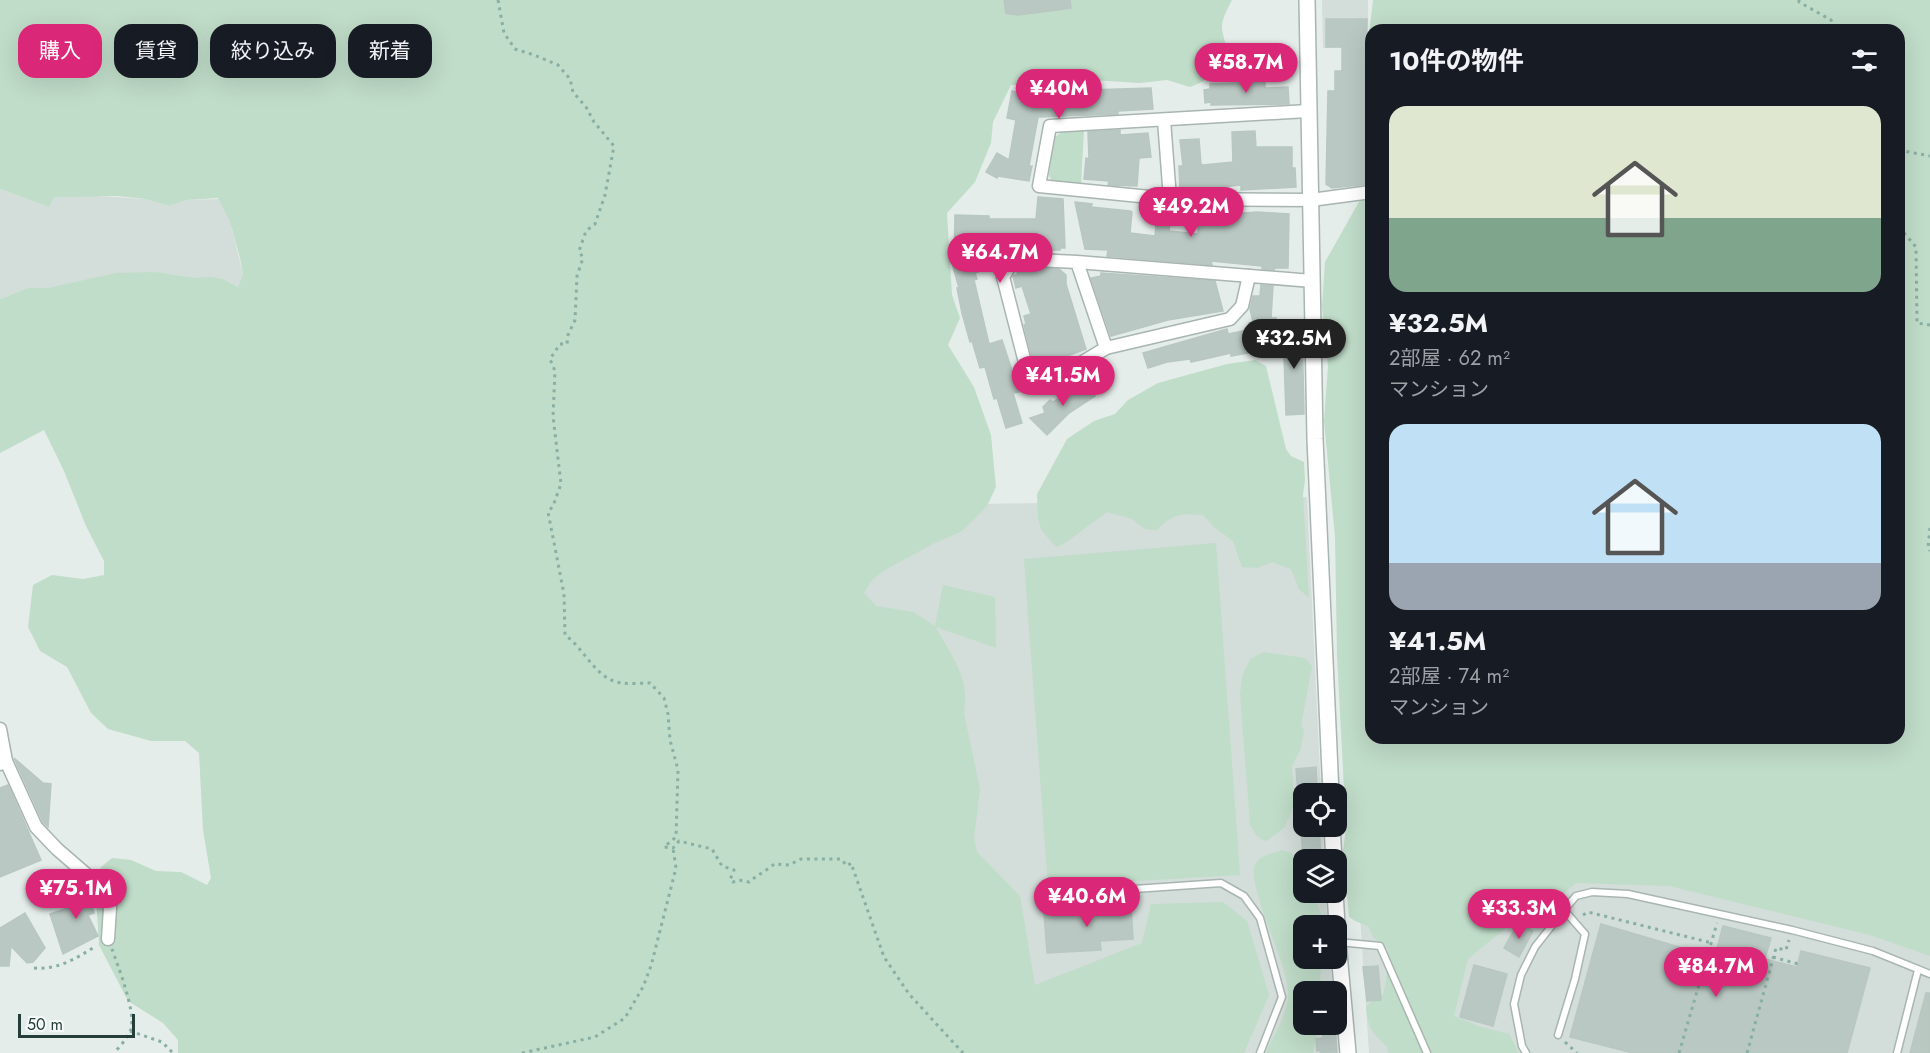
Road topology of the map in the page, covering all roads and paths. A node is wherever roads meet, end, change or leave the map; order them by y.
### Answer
1 (498, 0) edge
2 (1307, 0) edge
3 (1799, 0) edge
4 (1833, 24) edge
5 (1308, 111) junction
6 (1164, 120) junction
7 (1905, 151) edge
8 (1930, 156) edge
9 (1365, 193) edge
10 (1170, 199) junction
11 (1311, 200) junction
12 (1905, 234) edge
13 (1077, 262) junction
14 (1249, 276) junction
15 (1312, 281) junction
16 (1930, 325) edge
17 (1106, 348) junction
18 (1930, 528) edge
19 (1930, 551) edge
20 (0, 729) edge
21 (3, 763) edge
22 (1330, 783) edge
23 (673, 848) junction
24 (1062, 894) dead end
25 (1564, 910) junction
26 (1574, 922) junction
27 (1717, 923) dead end
28 (1792, 930) junction
29 (108, 939) junction
30 (1347, 943) edge
31 (1712, 943) junction
32 (1773, 957) junction
33 (1798, 964) dead end
34 (34, 968) dead end
35 (1340, 969) edge
36 (1918, 970) junction
37 (1930, 974) edge
38 (130, 1031) junction
39 (1558, 1035) joint
40 (114, 1053) edge
41 (173, 1053) edge
42 (522, 1053) edge
43 (963, 1053) edge
44 (1260, 1053) edge
45 (1348, 1053) edge
46 (1427, 1053) edge
47 (1526, 1053) edge
48 (1577, 1053) edge
49 (1679, 1053) edge
50 (1747, 1053) edge
51 (1897, 1053) edge

1 - 23 path
2 - 5 street
3 - 4 path
5 - 6 street
5 - 11 street
6 - 10 street
6 - 10 street
7 - 8 path
9 - 11 street
10 - 11 street
11 - 15 street
12 - 16 path
13 - 14 street
13 - 17 street
13 - 17 street
14 - 15 street
14 - 17 street
15 - 22 street
18 - 19 path
20 - 21 street
21 - 29 street
23 - 42 path
23 - 43 path
24 - 44 lane
25 - 26 lane
25 - 28 lane
25 - 47 lane
26 - 31 path
26 - 39 lane
27 - 31 path
28 - 32 path
28 - 36 lane
29 - 34 path
29 - 38 path
30 - 46 lane
31 - 49 path
32 - 33 path
32 - 50 path
35 - 45 street
36 - 37 lane
36 - 51 lane
38 - 40 path
38 - 41 path
39 - 48 path

